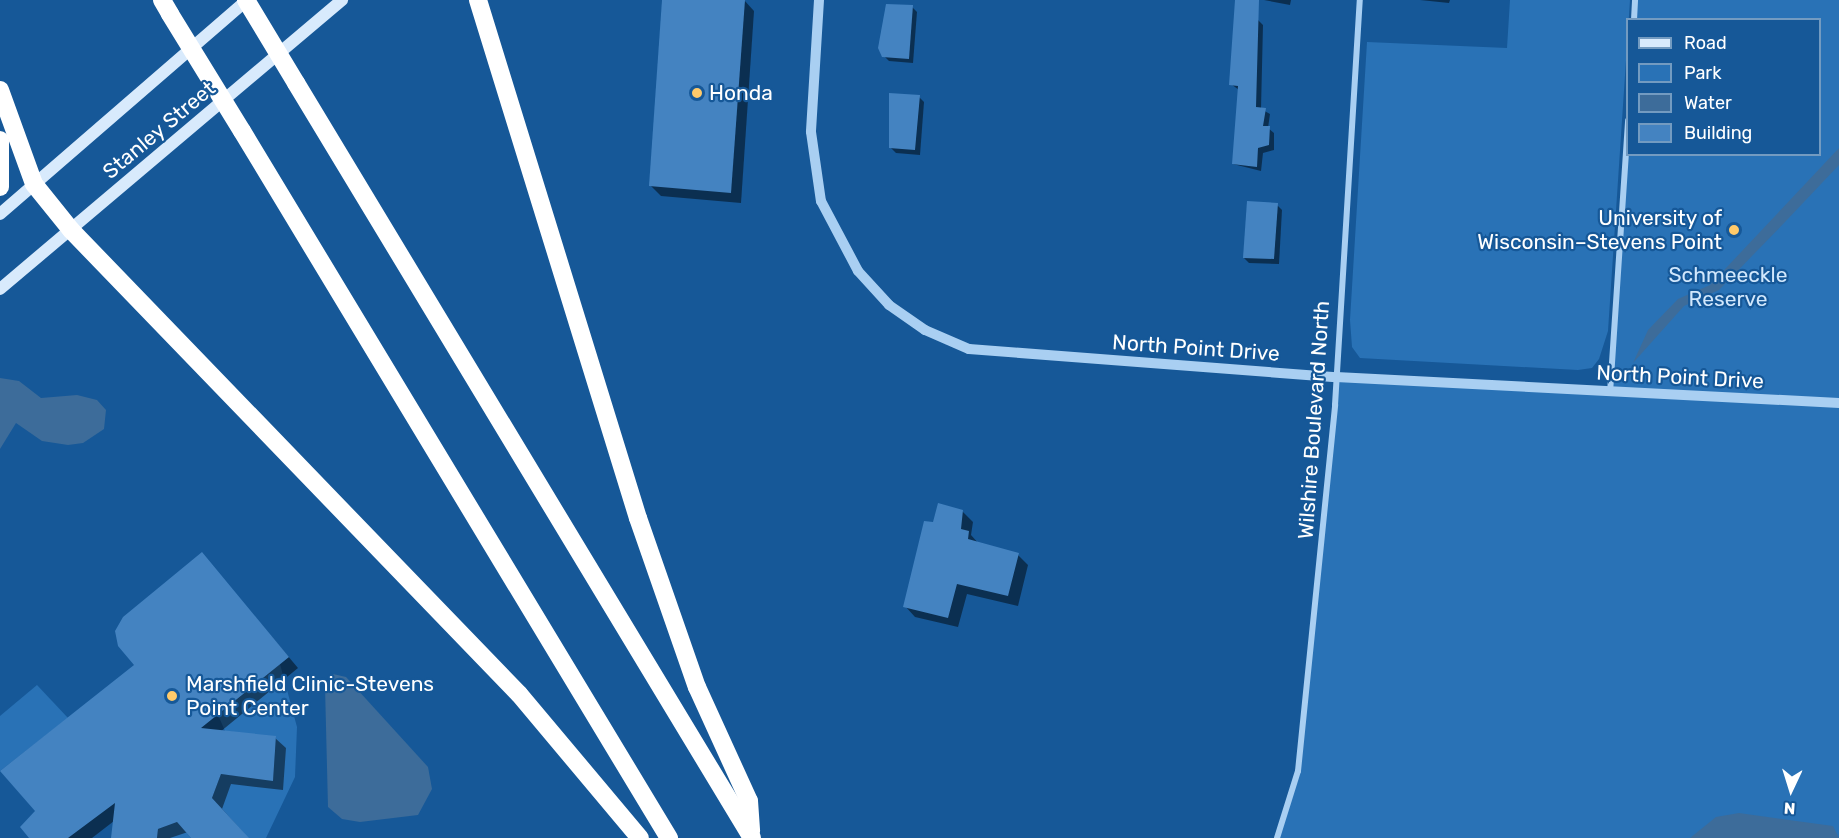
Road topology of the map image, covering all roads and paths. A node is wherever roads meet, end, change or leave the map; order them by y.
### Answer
1 (247, 0) edge
2 (342, 0) edge
3 (819, 0) edge
4 (1360, 0) edge
5 (1635, 0) edge
6 (480, 3) edge
7 (166, 7) edge
8 (1634, 18) edge
9 (0, 90) edge
10 (0, 140) edge
11 (1626, 151) edge
12 (34, 184) junction
13 (0, 187) edge
14 (0, 214) edge
15 (71, 230) junction
16 (0, 289) edge
17 (1336, 377) junction
18 (1610, 393) junction
19 (1839, 403) edge
20 (752, 837) edge
21 (639, 838) edge
22 (669, 838) edge
23 (1277, 838) edge

1 - 12 main road, Stanley Street
1 - 20 highway, bridge
2 - 15 main road, Stanley Street
3 - 17 street, North Point Drive
4 - 17 street, Wilshire Boulevard North
5 - 8 street
6 - 20 highway
7 - 22 highway, bridge
9 - 12 highway
10 - 13 highway
11 - 18 street
12 - 14 main road, Stanley Street
12 - 15 highway
15 - 16 main road, Stanley Street
15 - 21 highway
17 - 18 street, North Point Drive
17 - 23 street, Wilshire Boulevard North
18 - 19 street, North Point Drive

